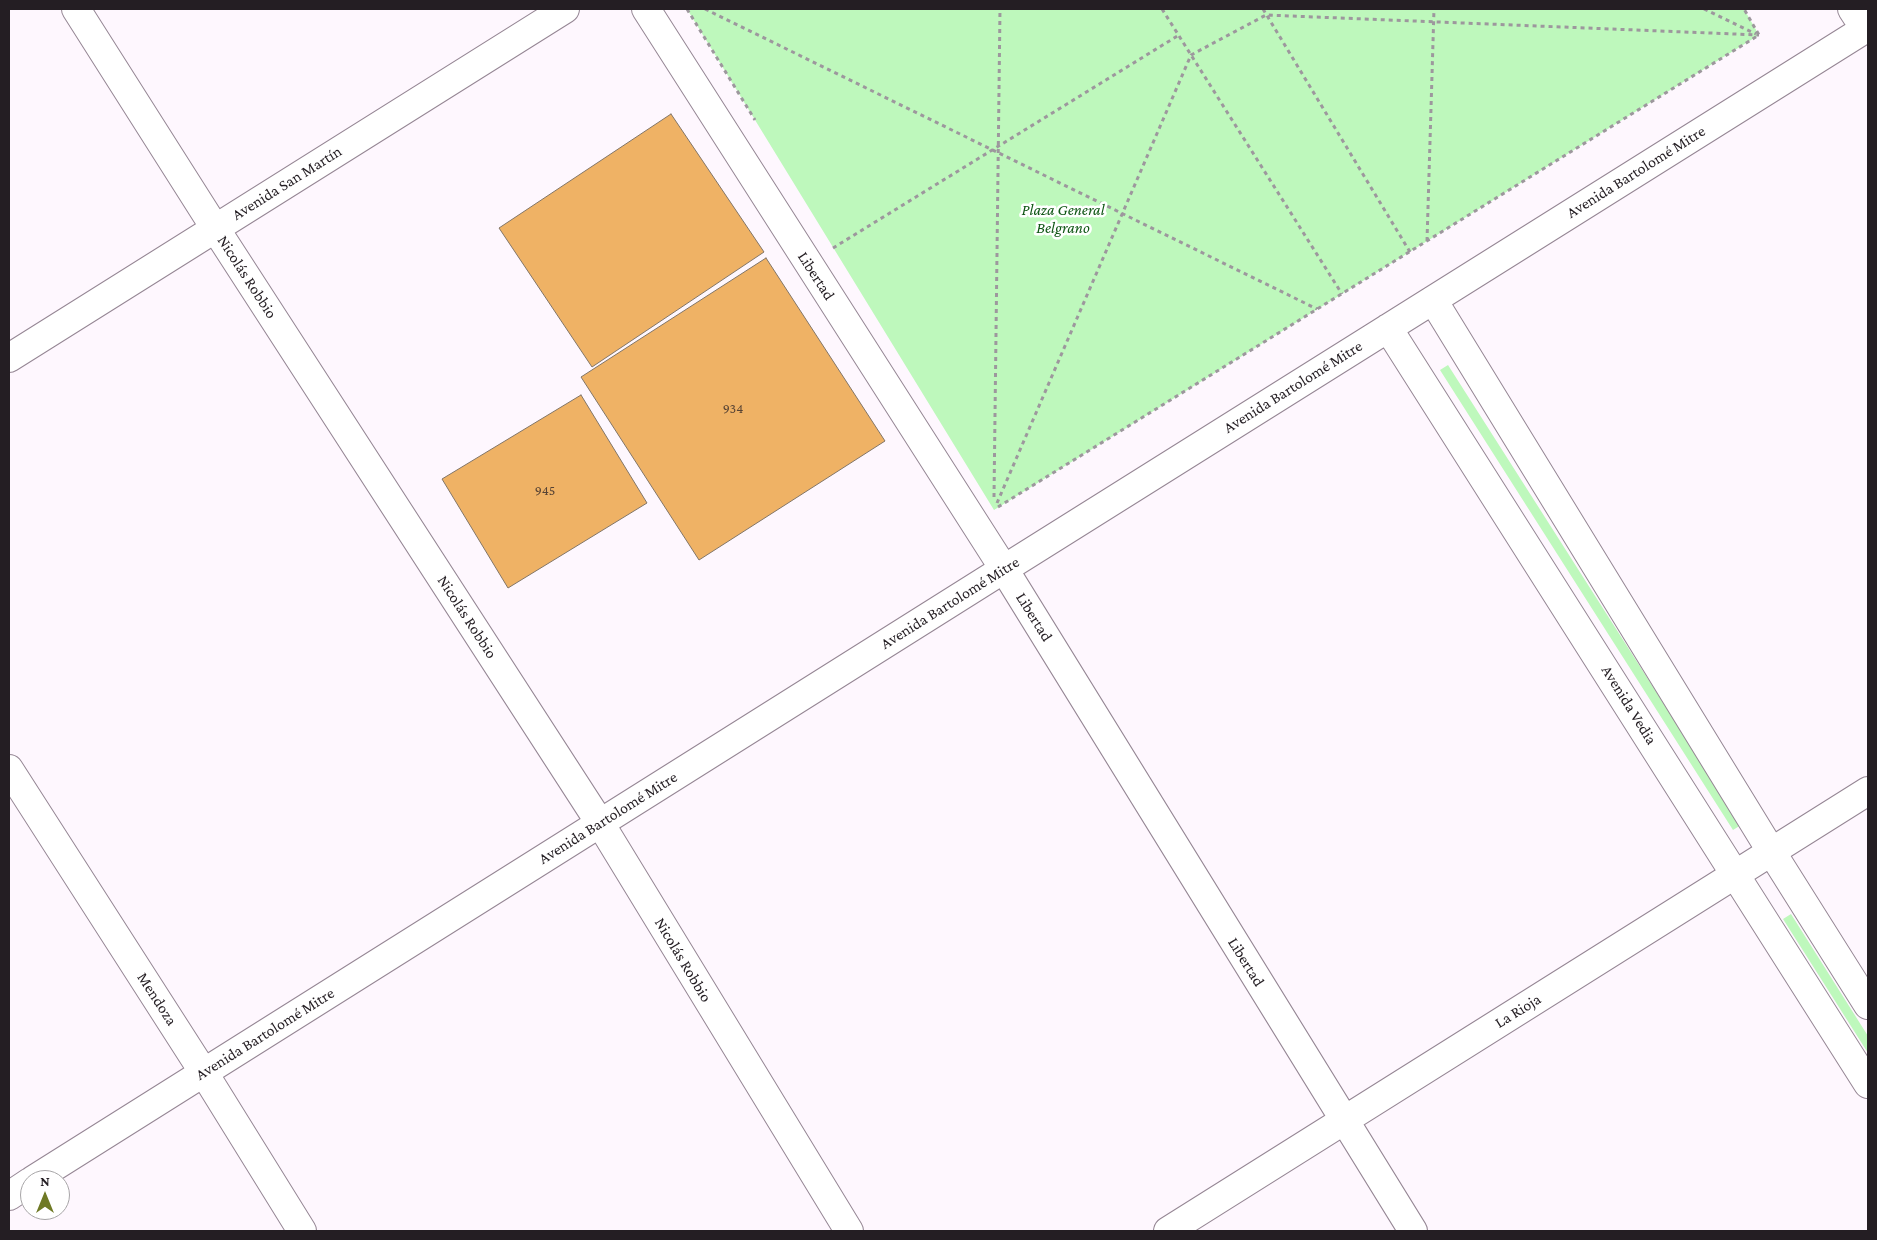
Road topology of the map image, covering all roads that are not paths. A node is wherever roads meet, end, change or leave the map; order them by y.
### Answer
1 (76, 9) edge
2 (565, 9) edge
3 (646, 9) edge
4 (1863, 24) edge
5 (216, 228) junction
6 (1433, 300) junction
7 (1388, 328) junction
8 (9, 358) edge
9 (1004, 569) junction
10 (9, 769) edge
11 (1868, 791) edge
12 (600, 823) junction
13 (1772, 851) junction
14 (1736, 874) junction
15 (1868, 1005) edge
16 (204, 1073) junction
17 (1868, 1084) edge
18 (1344, 1121) junction
19 (50, 1170) edge
20 (20, 1189) edge
21 (9, 1196) edge
22 (302, 1231) edge
23 (850, 1231) edge
24 (1168, 1231) edge
25 (1413, 1231) edge

1 - 5 street, Nicolás Robbio
2 - 5 street, Avenida San Martín
3 - 9 street, Libertad
4 - 6 street, Avenida Bartolomé Mitre
5 - 8 street, Avenida San Martín
5 - 12 street, Nicolás Robbio
6 - 7 street, Avenida Bartolomé Mitre
6 - 13 street
7 - 9 street, Avenida Bartolomé Mitre
7 - 14 street, Avenida Vedia
9 - 12 street, Avenida Bartolomé Mitre
9 - 18 street, Libertad
10 - 16 street, Mendoza
11 - 13 street, La Rioja
12 - 16 street, Avenida Bartolomé Mitre
12 - 23 street, Nicolás Robbio
13 - 14 street, La Rioja
13 - 15 street
14 - 17 street, Avenida Vedia
14 - 18 street, La Rioja
16 - 19 street, Avenida Bartolomé Mitre
16 - 22 street, Mendoza
18 - 24 street, La Rioja
18 - 25 street, Libertad
20 - 21 street

